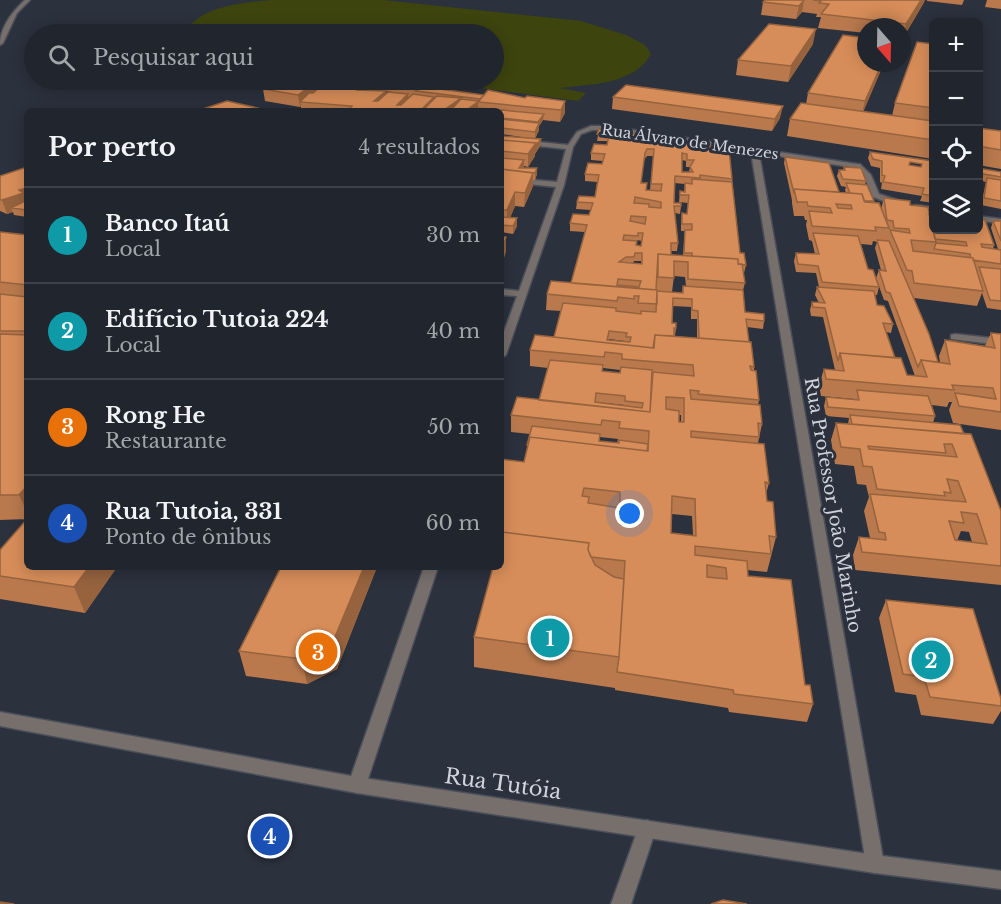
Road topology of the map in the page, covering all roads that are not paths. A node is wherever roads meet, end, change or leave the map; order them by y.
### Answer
1 (28, 0) edge
2 (0, 43) edge
3 (504, 140) edge
4 (570, 147) junction
5 (755, 152) junction
6 (504, 179) edge
7 (560, 185) junction
8 (929, 209) edge
9 (983, 219) edge
10 (1001, 221) edge
11 (504, 292) edge
12 (521, 294) junction
13 (955, 337) dead end
14 (1001, 342) edge
15 (504, 346) edge
16 (430, 570) edge
17 (0, 719) edge
18 (357, 785) junction
19 (648, 829) junction
20 (875, 864) junction
21 (1001, 880) edge
22 (621, 904) edge

1 - 2 street
3 - 4 street
4 - 5 street, Rua Álvaro de Menezes
4 - 7 street
5 - 8 street, Rua Álvaro de Menezes
5 - 20 street, Rua Professor João Marinho
6 - 7 street
7 - 12 street
9 - 10 street
11 - 12 street
12 - 15 street
13 - 14 street
16 - 18 street
17 - 18 street, Rua Tutóia
18 - 19 street, Rua Tutóia
19 - 20 street, Rua Tutóia
19 - 22 street
20 - 21 street, Rua Tutóia

